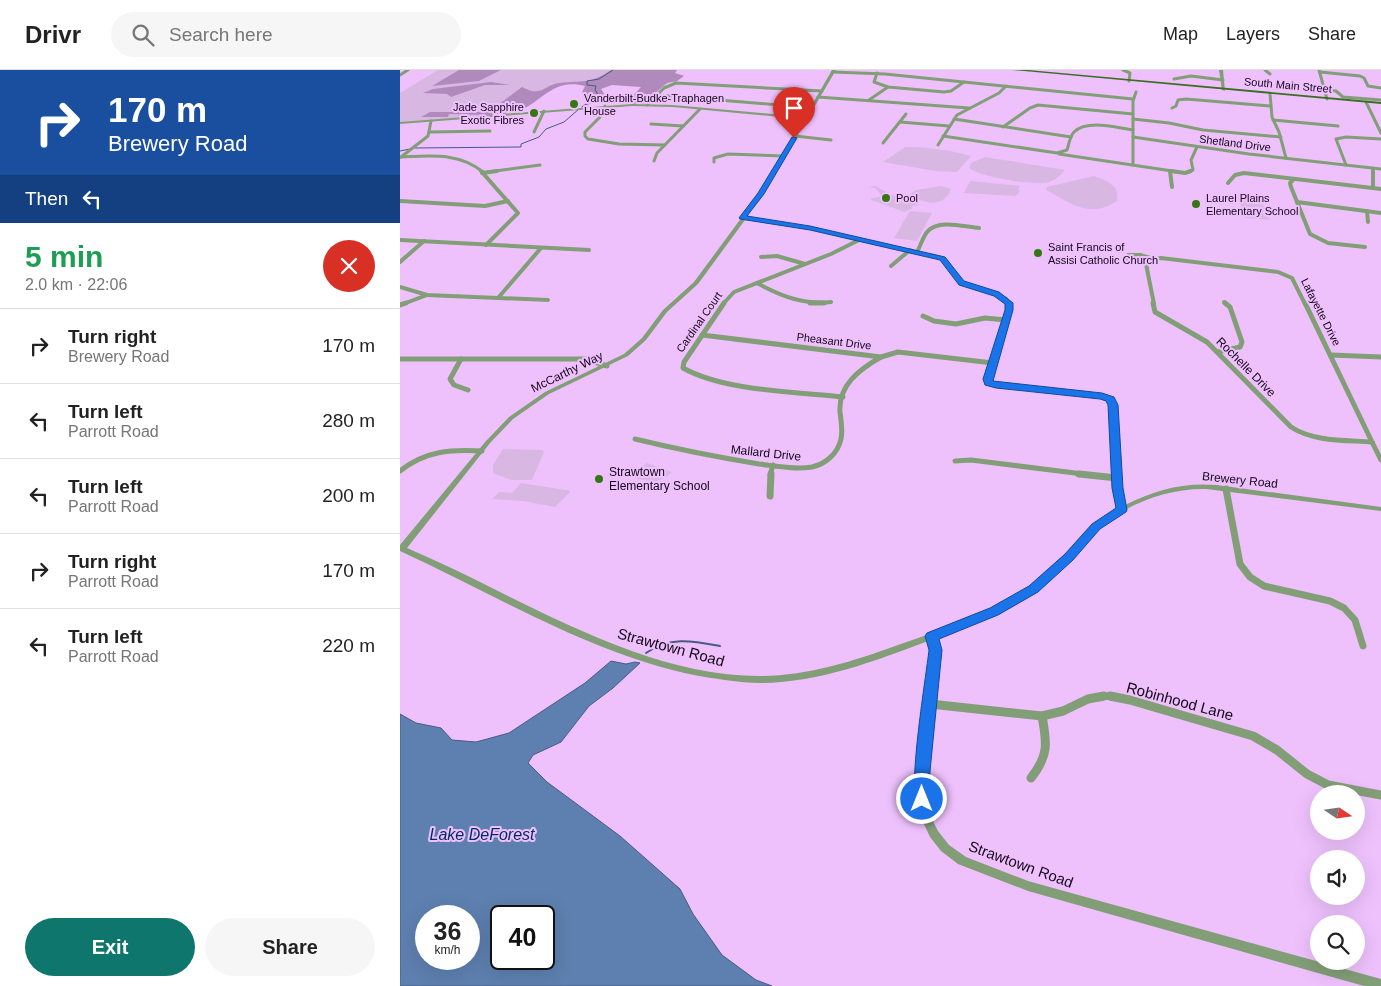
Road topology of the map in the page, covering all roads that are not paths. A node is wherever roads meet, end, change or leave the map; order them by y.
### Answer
1 (408, 70) edge
2 (1014, 70) edge
3 (1025, 70) edge
4 (1123, 70) edge
5 (1221, 70) edge
6 (1265, 70) edge
7 (833, 71) edge
8 (1319, 71) edge
9 (877, 73) junction
10 (1270, 74) dead end
11 (400, 75) edge
12 (1174, 79) dead end
13 (1223, 80) junction
14 (1129, 81) junction
15 (964, 82) junction
16 (674, 83) joint
17 (1036, 83) dead end
18 (1006, 86) junction
19 (888, 88) junction
20 (1032, 88) junction
21 (1381, 88) edge
22 (794, 90) junction
23 (1224, 90) junction
24 (1324, 90) junction
25 (822, 92) junction
26 (1136, 92) dead end
27 (1270, 94) junction
28 (1367, 94) dead end
29 (656, 95) junction
30 (818, 97) junction
31 (1133, 99) junction
32 (1327, 99) junction
33 (869, 100) junction
34 (1367, 101) junction
35 (1381, 102) edge
36 (647, 105) junction
37 (605, 106) junction
38 (1270, 106) junction
39 (969, 108) junction
40 (1172, 108) dead end
41 (700, 109) junction
42 (544, 111) junction
43 (809, 112) junction
44 (906, 114) dead end
45 (1133, 114) junction
46 (784, 116) junction
47 (805, 118) junction
48 (954, 119) junction
49 (1133, 119) junction
50 (431, 120) junction
51 (1273, 120) junction
52 (900, 122) junction
53 (400, 123) edge
54 (651, 124) dead end
55 (683, 126) junction
56 (949, 126) junction
57 (1338, 126) dead end
58 (1003, 127) junction
59 (1133, 130) junction
60 (490, 131) dead end
61 (430, 132) junction
62 (534, 132) dead end
63 (1381, 133) edge
64 (795, 136) junction
65 (943, 136) junction
66 (1071, 137) junction
67 (1133, 137) junction
68 (1281, 137) junction
69 (1381, 139) edge
70 (831, 140) dead end
71 (883, 143) dead end
72 (665, 145) junction
73 (938, 146) dead end
74 (1197, 147) junction
75 (1050, 153) junction
76 (784, 156) junction
77 (401, 157) edge
78 (1286, 158) junction
79 (660, 160) dead end
80 (649, 161) dead end
81 (654, 161) junction
82 (714, 162) dead end
83 (540, 165) dead end
84 (1133, 165) junction
85 (1346, 165) junction
86 (1373, 168) junction
87 (1381, 169) edge
88 (1170, 171) junction
89 (482, 173) junction
90 (1294, 180) junction
91 (1228, 183) dead end
92 (1172, 187) dead end
93 (1373, 188) junction
94 (1381, 189) edge
95 (400, 201) edge
96 (508, 201) junction
97 (1297, 202) junction
98 (1367, 211) junction
99 (1381, 213) edge
100 (742, 218) junction
101 (1368, 222) dead end
102 (979, 228) dead end
103 (400, 240) edge
104 (859, 240) junction
105 (424, 241) junction
106 (486, 244) junction
107 (1364, 247) dead end
108 (541, 248) junction
109 (589, 250) dead end
110 (910, 250) junction
111 (917, 252) junction
112 (761, 257) dead end
113 (1149, 261) joint
114 (400, 262) edge
115 (805, 264) junction
116 (890, 266) dead end
117 (757, 283) junction
118 (400, 287) edge
119 (427, 295) junction
120 (498, 298) junction
121 (548, 300) dead end
122 (831, 302) dead end
123 (1224, 302) dead end
124 (400, 305) edge
125 (923, 316) dead end
126 (1006, 320) junction
127 (702, 335) junction
128 (1218, 352) junction
129 (1331, 355) junction
130 (882, 356) junction
131 (1381, 357) edge
132 (400, 359) edge
133 (461, 359) junction
134 (993, 363) junction
135 (607, 366) junction
136 (468, 390) dead end
137 (842, 397) junction
138 (635, 439) dead end
139 (1373, 442) junction
140 (482, 451) junction
141 (1381, 460) edge
142 (955, 461) dead end
143 (773, 465) junction
144 (400, 471) edge
145 (1117, 478) junction
146 (1226, 489) junction
147 (770, 496) dead end
148 (1381, 509) edge
149 (1122, 510) junction
150 (401, 549) edge
151 (931, 636) junction
152 (1363, 646) dead end
153 (930, 704) junction
154 (1042, 716) junction
155 (1030, 778) dead end
156 (1381, 795) edge
157 (1381, 985) edge

1 - 11 street
2 - 3 main road, South Main Street
3 - 14 main road, South Main Street
4 - 14 street
5 - 13 street
6 - 10 street
7 - 9 street
7 - 25 street, McCarthy Way
8 - 21 street
8 - 24 street
9 - 15 street
9 - 19 street
12 - 13 street
13 - 23 street
14 - 23 main road, South Main Street
15 - 18 street
15 - 19 street
16 - 22 street
16 - 29 street
17 - 20 street
18 - 20 street
18 - 39 street
19 - 33 street
20 - 31 street
22 - 25 street
22 - 29 street
23 - 27 main road, South Main Street
24 - 32 street
24 - 34 street
25 - 30 street, McCarthy Way
26 - 31 street
27 - 32 main road, South Main Street
27 - 38 street
28 - 34 street
29 - 36 street
30 - 33 street
30 - 43 street, McCarthy Way
31 - 45 street
32 - 34 main road, South Main Street
33 - 39 street
34 - 35 main road, South Main Street
34 - 63 street
36 - 37 street
36 - 41 street
37 - 42 street
37 - 72 street
38 - 40 street
38 - 51 street
39 - 48 street
41 - 46 street
41 - 55 street
42 - 50 street
42 - 62 street
43 - 46 street
43 - 47 street, McCarthy Way
44 - 52 street
45 - 49 street
45 - 58 street
46 - 47 street
47 - 64 street, McCarthy Way
48 - 56 street
48 - 58 street
49 - 59 street
49 - 68 street
50 - 53 street
50 - 61 street
51 - 57 street
51 - 68 street
52 - 56 street
52 - 71 street
54 - 55 street
55 - 72 street
56 - 65 street
58 - 66 street
59 - 66 street
59 - 67 street
60 - 61 street
61 - 77 street
64 - 70 street
64 - 76 street, McCarthy Way
65 - 73 street
65 - 75 street
66 - 75 street
67 - 74 street, Shetland Drive
67 - 84 street
68 - 78 street
69 - 85 street
72 - 81 street
74 - 78 street, Shetland Drive
74 - 88 street
75 - 84 street
76 - 82 street
76 - 100 street, McCarthy Way
77 - 89 street
78 - 85 street, Shetland Drive
79 - 81 street
80 - 81 street
83 - 89 street
84 - 88 street
85 - 86 street, Shetland Drive
86 - 87 street, Shetland Drive
86 - 93 street
88 - 92 street
89 - 96 street
90 - 91 street
90 - 93 street
90 - 97 street
93 - 94 street
95 - 96 street
96 - 106 street
97 - 98 street
97 - 107 street
98 - 99 street
98 - 101 street
100 - 104 street
100 - 135 street, McCarthy Way
102 - 111 street
103 - 105 street
104 - 110 street
104 - 115 street, Cardinal Court
105 - 106 street
105 - 114 street
106 - 108 street
108 - 109 street
108 - 120 street
110 - 111 street
110 - 116 street
111 - 126 street
112 - 115 street
113 - 128 street, Rochelle Drive
113 - 129 street, Lafayette Drive
115 - 117 street, Cardinal Court
117 - 122 street
117 - 127 street, Cardinal Court
118 - 119 street
119 - 120 street
119 - 124 street
120 - 121 street
123 - 128 street
125 - 126 street
126 - 134 street
127 - 130 street, Pheasant Drive
127 - 137 street, Cardinal Court
128 - 139 street, Rochelle Drive
129 - 131 street
129 - 139 street, Lafayette Drive
130 - 134 street, Pheasant Drive
130 - 137 street
132 - 133 street
133 - 135 street
133 - 136 street
134 - 145 street
135 - 140 street, McCarthy Way
137 - 143 street, Mallard Drive
138 - 143 street, Mallard Drive
139 - 141 street, Lafayette Drive
140 - 144 street
140 - 150 street, McCarthy Way
142 - 145 street
143 - 147 street
145 - 149 street
146 - 148 street, Brewery Road
146 - 149 street, Brewery Road
146 - 152 street
149 - 151 street, Brewery Road
150 - 151 street, Strawtown Road
151 - 153 street, Strawtown Road
153 - 154 street, Robinhood Lane
153 - 157 street, Strawtown Road
154 - 155 street
154 - 156 street, Robinhood Lane

